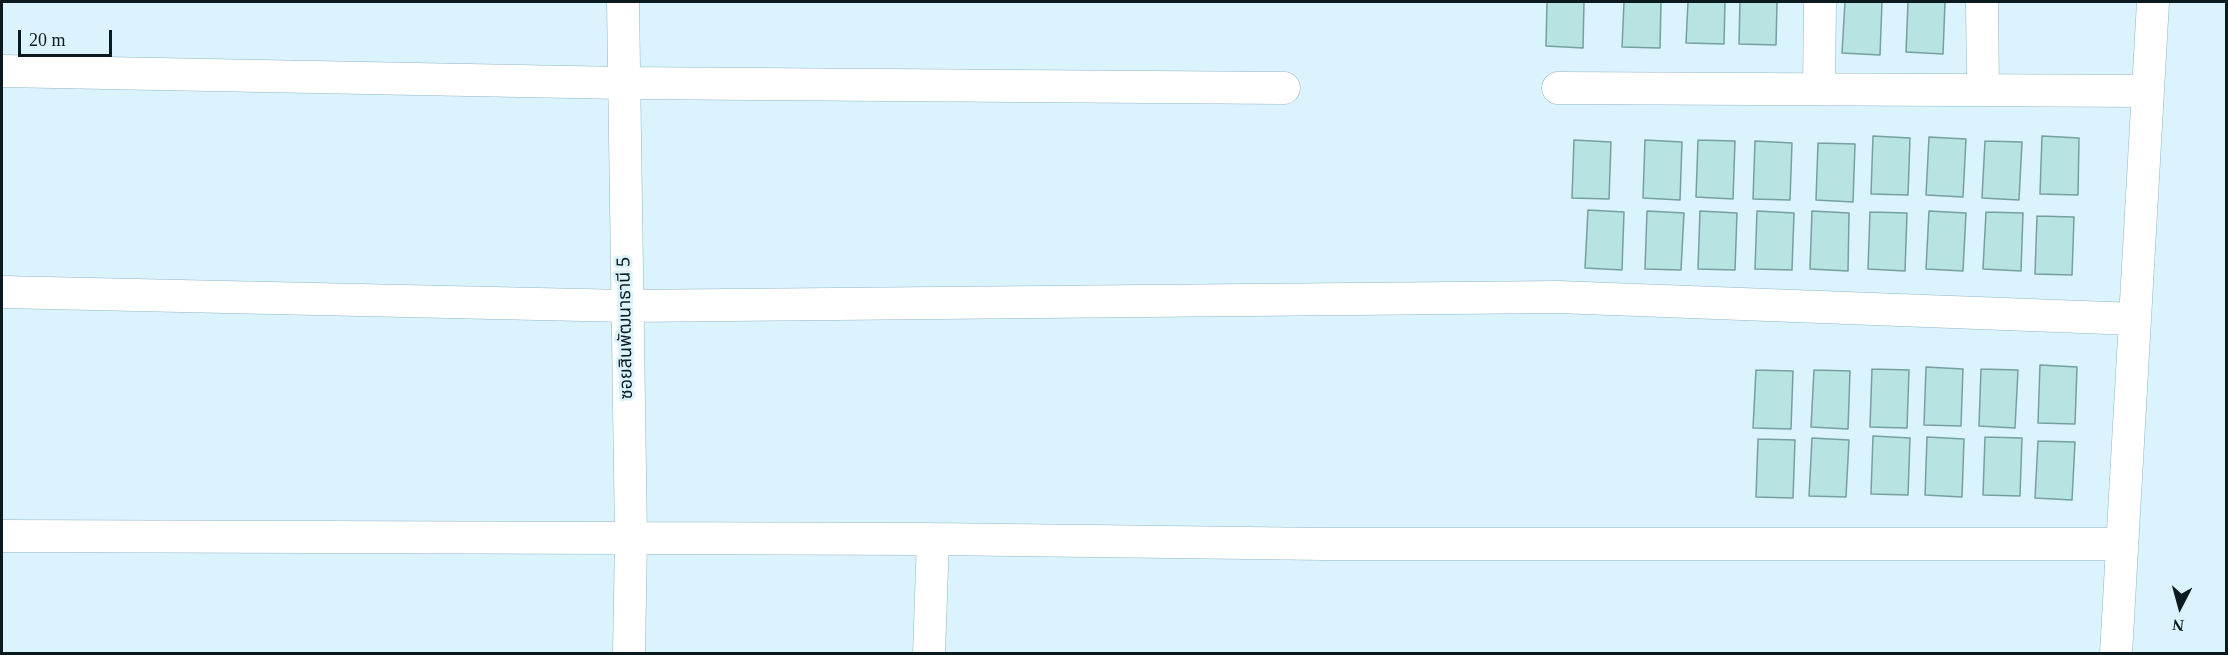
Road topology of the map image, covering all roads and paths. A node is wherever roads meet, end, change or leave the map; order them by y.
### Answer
1 (623, 2) edge
2 (1820, 2) edge
3 (1982, 2) edge
4 (2153, 2) edge
5 (2, 71) edge
6 (623, 83) junction
7 (1284, 88) dead end
8 (1558, 88) dead end
9 (1818, 89) junction
10 (1983, 90) junction
11 (2147, 91) junction
12 (2, 292) edge
13 (627, 306) junction
14 (2135, 319) junction
15 (2, 536) edge
16 (631, 538) junction
17 (933, 539) junction
18 (2122, 544) junction
19 (629, 654) edge
20 (929, 654) edge
21 (2116, 654) edge

1 - 6 street, ซอยสินพัฒนาธานี 5
2 - 9 street
3 - 10 street
4 - 11 street
5 - 6 street
6 - 7 street
6 - 13 street, ซอยสินพัฒนาธานี 5
8 - 9 street
9 - 10 street
10 - 11 street
11 - 14 street
12 - 13 street
13 - 14 street
13 - 16 street, ซอยสินพัฒนาธานี 5
14 - 18 street
15 - 16 street
16 - 17 street
16 - 19 street, ซอยสินพัฒนาธานี 5
17 - 18 street
17 - 20 street
18 - 21 street

